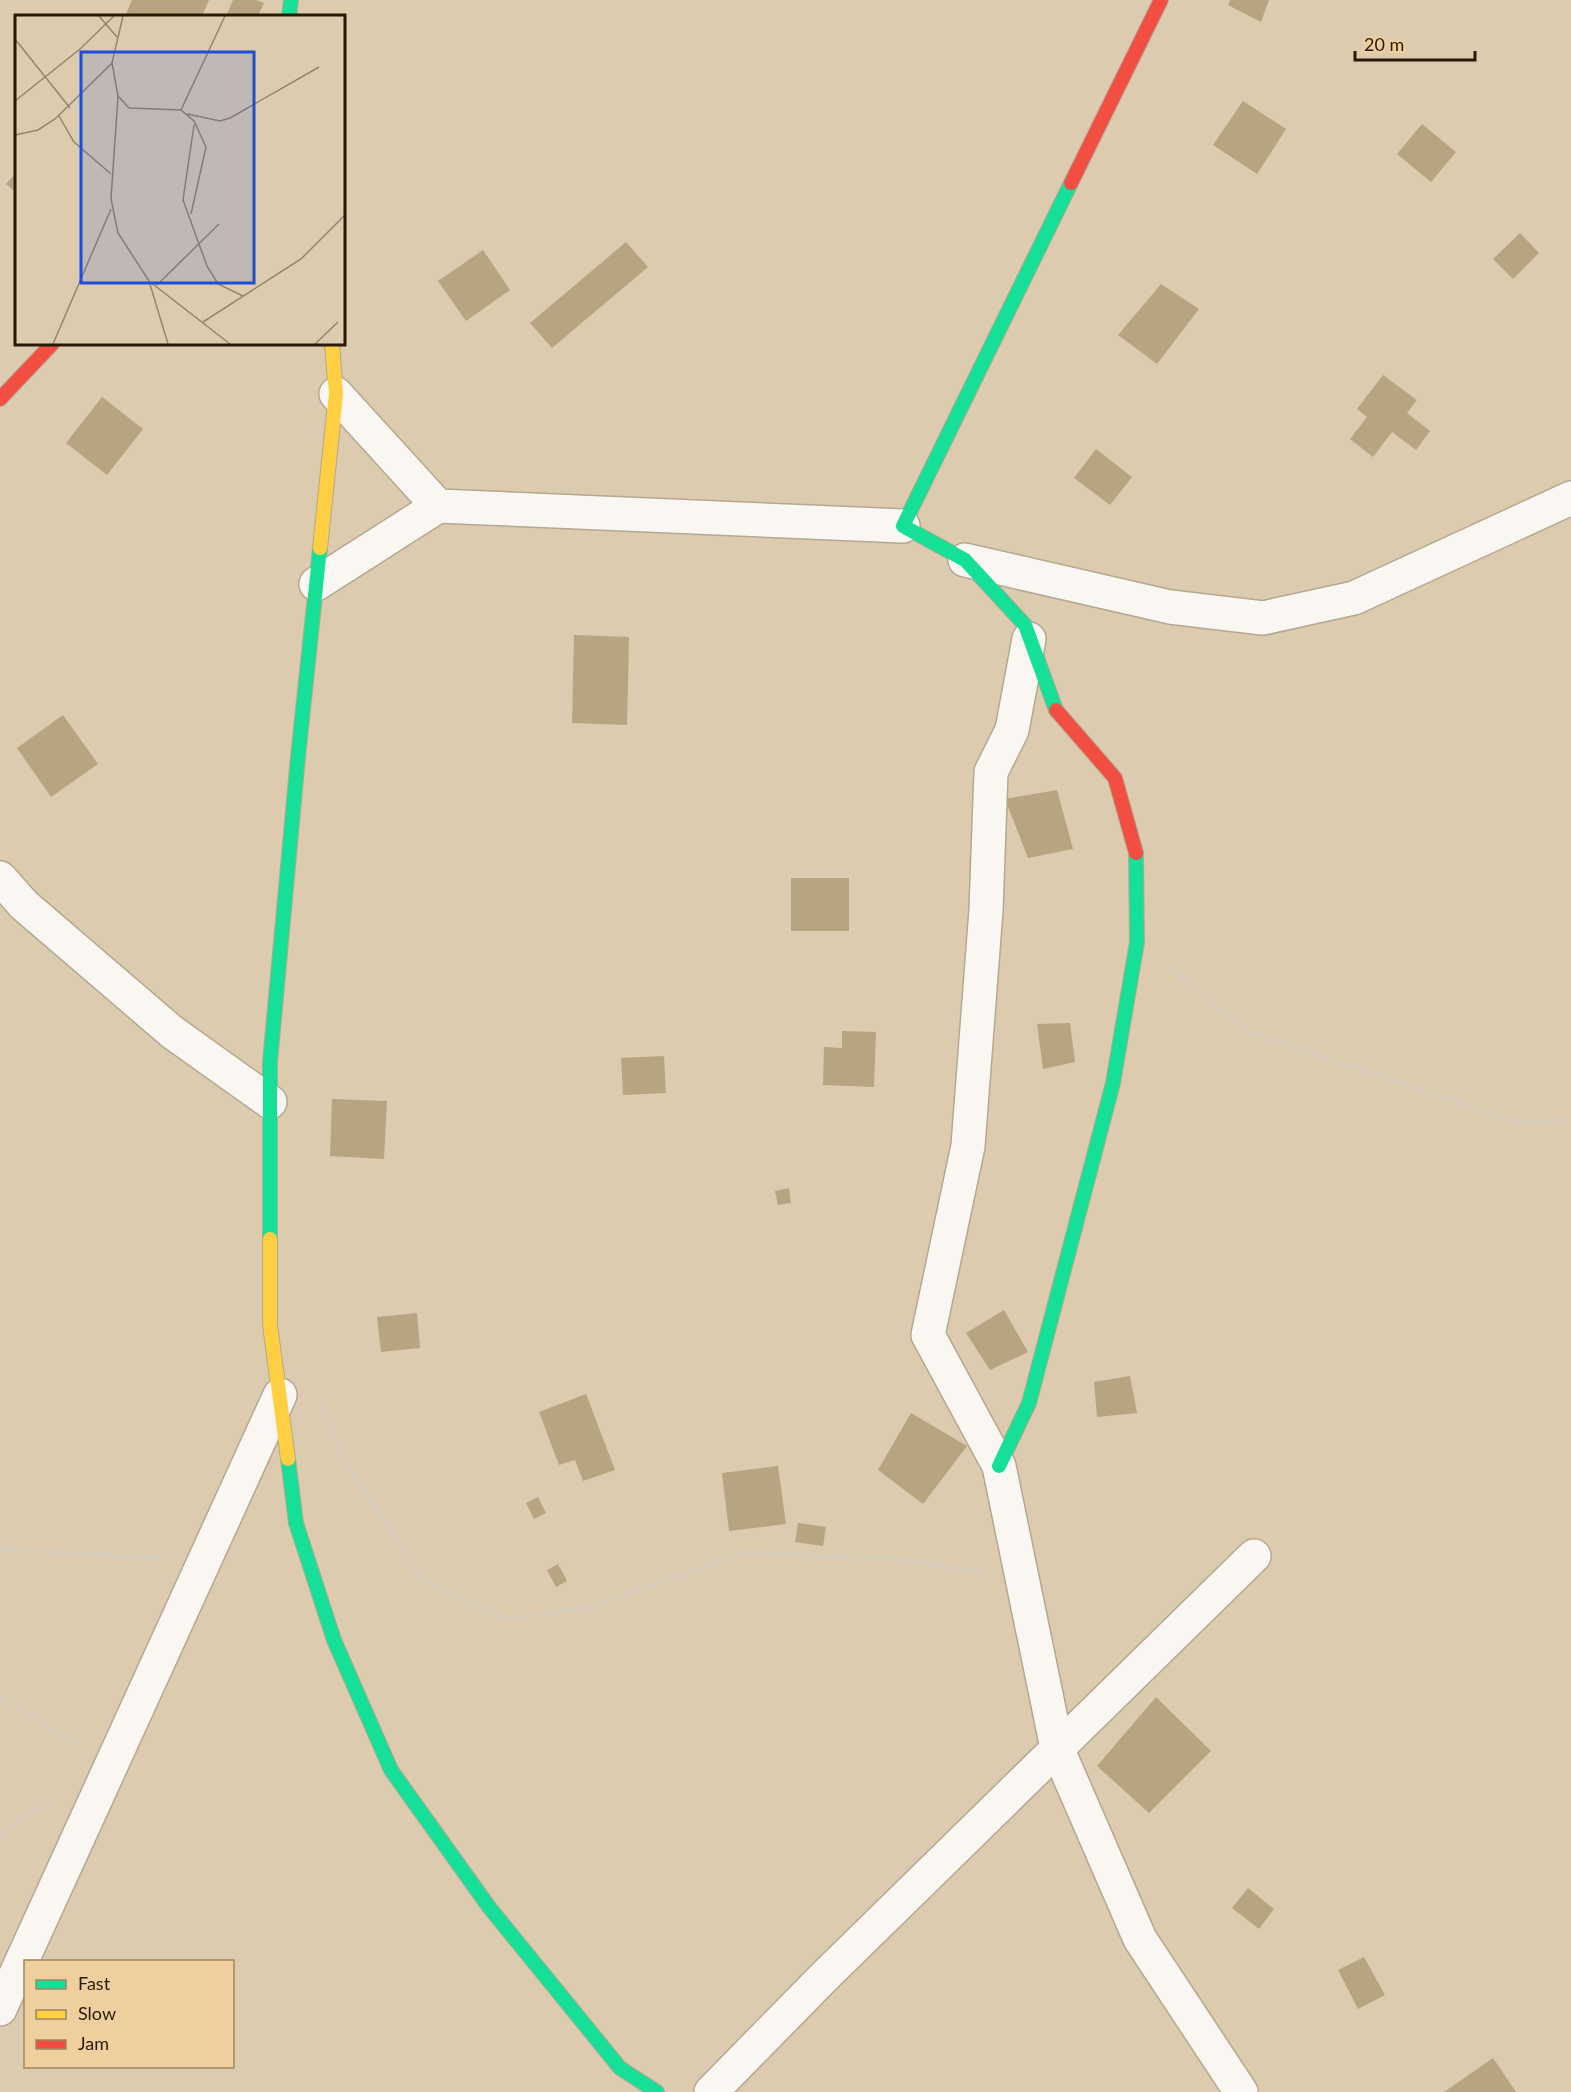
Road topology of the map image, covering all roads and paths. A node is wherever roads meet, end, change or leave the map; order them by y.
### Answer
1 (291, 0) edge
2 (1161, 0) edge
3 (289, 15) edge
4 (51, 345) edge
5 (332, 345) edge
6 (336, 394) junction
7 (0, 399) edge
8 (1571, 498) edge
9 (438, 506) junction
10 (903, 526) junction
11 (965, 560) junction
12 (316, 584) junction
13 (1029, 639) junction
14 (0, 878) edge
15 (1137, 942) junction
16 (270, 1102) junction
17 (1571, 1119) edge
18 (280, 1395) junction
19 (318, 1396) dead end
20 (999, 1466) junction
21 (0, 1549) edge
22 (1254, 1556) dead end
23 (205, 1560) junction
24 (1022, 1578) junction
25 (0, 1698) edge
26 (1058, 1748) junction
27 (112, 1762) junction
28 (0, 2009) edge
29 (623, 2080) edge
30 (657, 2092) edge
31 (711, 2092) edge
32 (1241, 2092) edge

1 - 3 street
2 - 10 street
4 - 7 street
5 - 6 street
6 - 9 street
6 - 12 street
8 - 11 street
9 - 10 street
9 - 12 street
10 - 11 street
11 - 13 street
12 - 16 street
13 - 15 street
13 - 20 street
14 - 16 street
15 - 17 path
15 - 20 street
16 - 18 street
18 - 23 street
18 - 29 street
19 - 24 path
20 - 24 street
21 - 23 path
22 - 26 street
23 - 27 street
24 - 26 street
25 - 27 path
26 - 31 street
26 - 32 street
27 - 28 street
29 - 30 street

